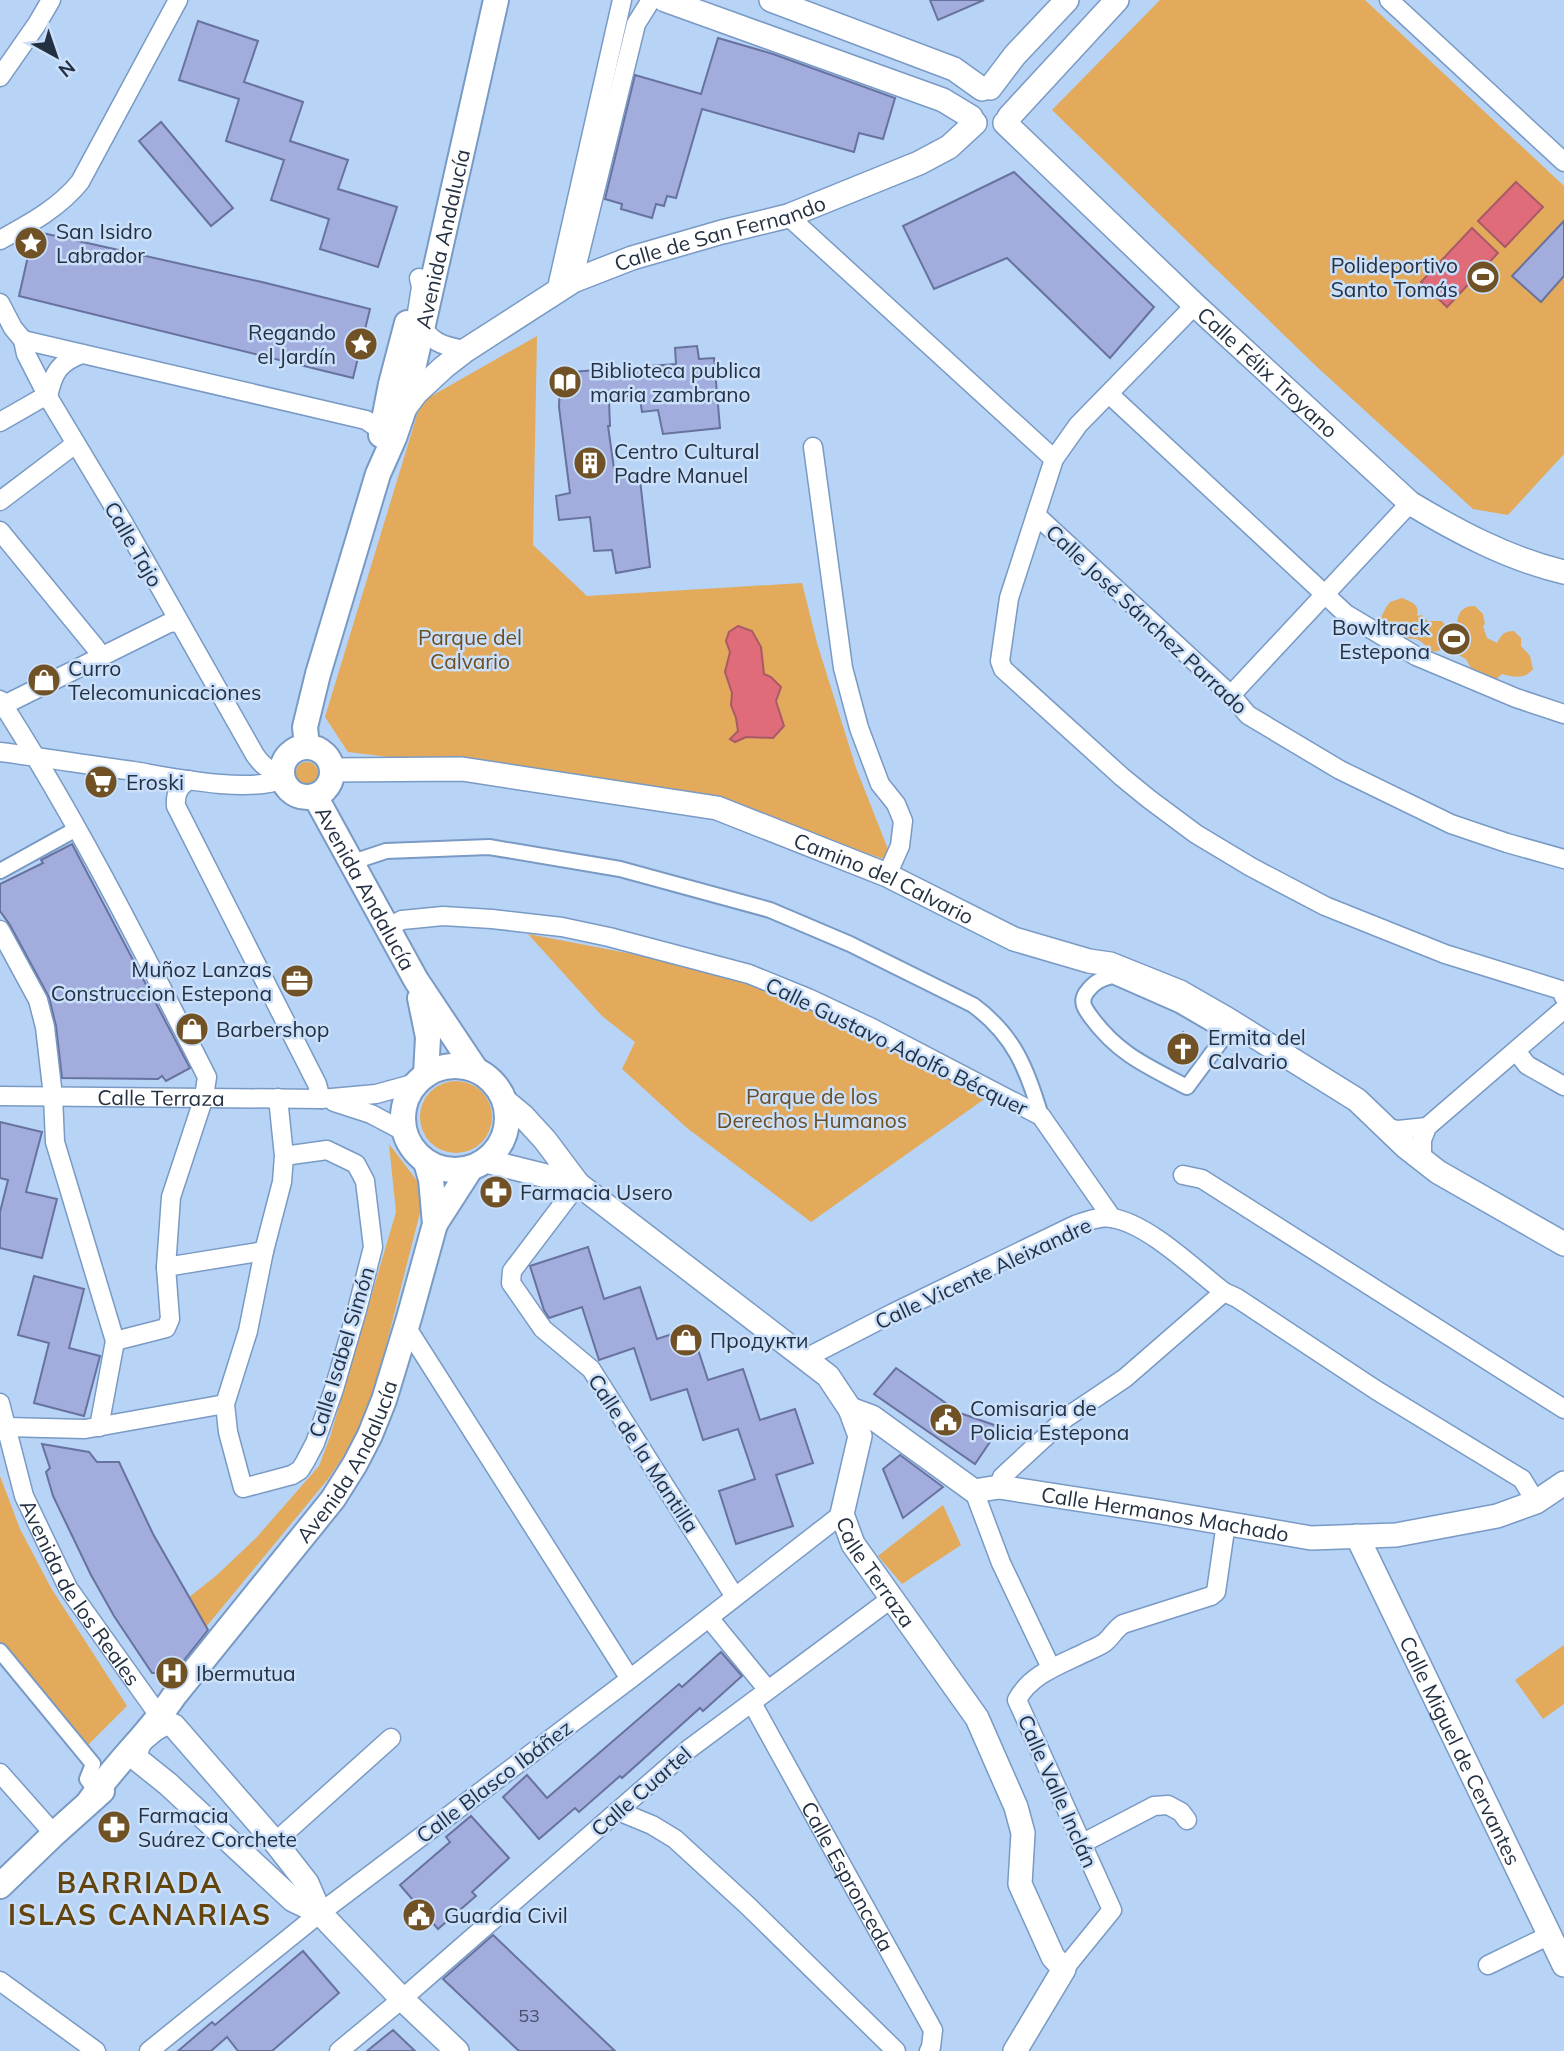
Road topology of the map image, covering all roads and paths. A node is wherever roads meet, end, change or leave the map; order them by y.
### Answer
1 (51, 0) edge
2 (178, 0) edge
3 (484, 0) edge
4 (496, 0) edge
5 (622, 0) edge
6 (651, 0) edge
7 (665, 0) edge
8 (771, 0) edge
9 (1067, 0) edge
10 (1117, 0) edge
11 (1390, 0) edge
12 (0, 77) edge
13 (986, 89) junction
14 (973, 120) junction
15 (1007, 120) junction
16 (1564, 162) edge
17 (788, 216) junction
18 (0, 240) edge
19 (419, 278) junction
20 (564, 286) junction
21 (0, 303) edge
22 (1195, 305) junction
23 (5, 326) edge
24 (422, 329) junction
25 (23, 340) junction
26 (466, 350) junction
27 (82, 354) junction
28 (1109, 394) junction
29 (48, 397) junction
30 (404, 409) junction
31 (0, 422) edge
32 (382, 431) junction
33 (74, 442) junction
34 (813, 446) dead end
35 (1054, 459) junction
36 (378, 474) junction
37 (0, 501) edge
38 (1410, 503) junction
39 (1036, 515) junction
40 (0, 531) edge
41 (1564, 572) edge
42 (1325, 594) junction
43 (178, 622) junction
44 (98, 659) junction
45 (1231, 695) junction
46 (1, 701) edge
47 (1564, 714) edge
48 (307, 747) junction
49 (0, 752) edge
50 (37, 757) junction
51 (332, 770) junction
52 (282, 775) junction
53 (189, 780) junction
54 (315, 796) junction
55 (78, 828) junction
56 (1564, 859) edge
57 (350, 863) junction
58 (0, 872) edge
59 (887, 875) junction
60 (387, 928) junction
61 (0, 930) edge
62 (416, 981) junction
63 (1564, 997) edge
64 (1564, 1009) edge
65 (1227, 1033) joint
66 (1516, 1051) junction
67 (476, 1070) junction
68 (421, 1079) junction
69 (1564, 1086) edge
70 (0, 1096) edge
71 (53, 1096) junction
72 (204, 1097) junction
73 (278, 1098) junction
74 (321, 1099) junction
75 (505, 1101) junction
76 (1041, 1116) junction
77 (1427, 1127) junction
78 (1388, 1128) junction
79 (404, 1132) junction
80 (284, 1156) junction
81 (1422, 1160) junction
82 (426, 1162) junction
83 (478, 1164) junction
84 (1184, 1175) dead end
85 (578, 1184) junction
86 (1112, 1218) junction
87 (435, 1224) junction
88 (1564, 1244) edge
89 (264, 1251) junction
90 (166, 1268) junction
91 (1224, 1292) junction
92 (407, 1328) junction
93 (115, 1341) junction
94 (804, 1359) junction
95 (0, 1403) edge
96 (225, 1404) junction
97 (850, 1409) junction
98 (1564, 1409) edge
99 (6, 1427) junction
100 (99, 1427) junction
101 (1564, 1483) edge
102 (999, 1487) junction
103 (974, 1492) junction
104 (1536, 1502) junction
105 (842, 1514) junction
106 (1226, 1524) junction
107 (1357, 1536) junction
108 (735, 1597) junction
109 (892, 1598) junction
110 (709, 1618) junction
111 (0, 1651) edge
112 (1051, 1668) junction
113 (630, 1679) junction
114 (768, 1690) junction
115 (752, 1703) junction
116 (152, 1734) junction
117 (391, 1738) dead end
118 (0, 1773) edge
119 (94, 1796) junction
120 (618, 1811) junction
121 (1186, 1820) dead end
122 (54, 1834) junction
123 (275, 1842) junction
124 (1081, 1844) junction
125 (0, 1886) edge
126 (320, 1913) junction
127 (1550, 1935) junction
128 (1488, 1965) dead end
129 (1564, 1965) edge
130 (1064, 1969) junction
131 (0, 1981) edge
132 (402, 1999) junction
133 (96, 2051) edge
134 (149, 2051) edge
135 (339, 2051) edge
136 (457, 2051) edge
137 (896, 2051) edge
138 (929, 2051) edge
139 (1015, 2051) edge

1 - 12 street
2 - 18 street
3 - 19 main road, Avenida Andalucía
4 - 24 main road, Avenida Andalucía
5 - 20 street
6 - 20 street
7 - 14 street
8 - 13 street
9 - 13 street
10 - 15 street
11 - 16 street
13 - 14 street
13 - 15 street
14 - 15 street
14 - 17 street, Calle de San Fernando
15 - 22 street, Calle Félix Troyano
17 - 20 street, Calle de San Fernando
17 - 35 street
19 - 24 street
19 - 32 main road, Avenida Andalucía
20 - 26 street, Calle de San Fernando
21 - 23 street, Calle Tajo
22 - 28 street
22 - 38 street, Calle Félix Troyano
23 - 25 street, Calle Tajo
24 - 26 street
24 - 30 main road, Avenida Andalucía
25 - 27 street
25 - 29 street, Calle Tajo
26 - 30 street, Calle de San Fernando
27 - 29 street
27 - 32 street
28 - 35 street
28 - 42 street
29 - 31 street
29 - 33 street, Calle Tajo
30 - 36 main road, Avenida Andalucía
32 - 36 main road, Avenida Andalucía
33 - 37 street
33 - 43 street, Calle Tajo
34 - 59 street
35 - 39 street
36 - 48 main road, Avenida Andalucía
38 - 41 street, Calle Félix Troyano
38 - 42 street
39 - 45 street, Calle José Sánchez Parrado
39 - 63 street
40 - 44 street
42 - 45 street
42 - 47 street
43 - 44 street
43 - 52 street, Calle Tajo
44 - 46 street
45 - 56 street, Calle José Sánchez Parrado
46 - 50 street
48 - 51 main road
48 - 52 main road
49 - 50 street
50 - 53 street
50 - 55 street
51 - 54 main road
51 - 59 street, Camino del Calvario
52 - 53 street
52 - 54 main road
53 - 74 street
54 - 57 main road, Avenida Andalucía
55 - 58 street
55 - 72 street
57 - 60 main road, Avenida Andalucía
57 - 76 street
59 - 78 street, Camino del Calvario
60 - 62 main road, Avenida Andalucía
60 - 76 street, Calle Gustavo Adolfo Bécquer
61 - 71 street
62 - 67 main road, Avenida Andalucía
62 - 68 main road, Avenida Andalucía
64 - 66 street
65 - 65 street
66 - 69 street
66 - 77 street
67 - 68 main road
67 - 75 main road
68 - 74 street, Calle Terraza
68 - 79 main road
70 - 71 street, Calle Terraza
71 - 72 street, Calle Terraza
71 - 93 street
72 - 73 street, Calle Terraza
72 - 90 street
73 - 74 street, Calle Terraza
73 - 80 street, Calle Isabel Simón
74 - 79 street, Calle Terraza
75 - 83 main road
75 - 85 street, Calle Terraza
76 - 86 street, Calle Gustavo Adolfo Bécquer
77 - 78 street
77 - 81 street
78 - 81 street, Camino del Calvario
79 - 82 main road
80 - 89 street, Calle Isabel Simón
80 - 96 street, Calle Isabel Simón
81 - 88 street, Camino del Calvario
82 - 83 main road
82 - 87 main road, Avenida Andalucía
83 - 85 street, Calle Terraza
83 - 87 main road, Avenida Andalucía
84 - 98 street
85 - 94 street, Calle Terraza
85 - 108 street, Calle de la Mantilla
86 - 91 street, Calle Vicente Aleixandre
86 - 94 street, Calle Vicente Aleixandre
87 - 92 main road, Avenida Andalucía
89 - 90 street
89 - 96 street, Calle Isabel Simón
90 - 93 street
91 - 102 street
91 - 104 street, Calle Vicente Aleixandre
92 - 113 street
92 - 116 main road, Avenida Andalucía
93 - 100 street
94 - 97 street, Calle Terraza
95 - 99 street, Avenida de los Reales
96 - 100 street
97 - 103 street
97 - 105 street, Calle Terraza
99 - 100 street
99 - 116 street, Avenida de los Reales
101 - 104 street, Calle Hermanos Machado
102 - 103 street, Calle Hermanos Machado
102 - 106 street, Calle Hermanos Machado
103 - 112 street
104 - 107 street, Calle Hermanos Machado
105 - 108 street, Calle Blasco Ibáñez
105 - 109 street, Calle Terraza
106 - 107 street, Calle Hermanos Machado
106 - 112 street
107 - 127 street, Calle Miguel de Cervantes
108 - 110 street, Calle Blasco Ibáñez
109 - 114 street, Calle Cuartel
109 - 130 street, Calle Terraza
110 - 113 street, Calle Blasco Ibáñez
110 - 114 street
111 - 119 street
112 - 124 street, Calle Valle Inclán
113 - 126 street, Calle Blasco Ibáñez
114 - 115 street, Calle Cuartel
115 - 120 street, Calle Cuartel
115 - 138 street, Calle Espronceda
116 - 119 main road, Avenida Andalucía
116 - 123 street, Avenida de los Reales
116 - 126 street, Avenida de los Reales
117 - 123 street
118 - 122 street
119 - 122 main road, Avenida Andalucía
120 - 132 street, Calle Cuartel
120 - 137 street
121 - 124 street
122 - 125 main road, Avenida Andalucía
123 - 126 street, Avenida de los Reales
124 - 130 street, Calle Valle Inclán
126 - 132 street, Avenida de los Reales
126 - 134 street, Calle Blasco Ibáñez
127 - 128 street
127 - 129 street, Calle Miguel de Cervantes
130 - 139 street
131 - 133 street
132 - 135 street, Calle Cuartel
132 - 136 street, Avenida de los Reales

